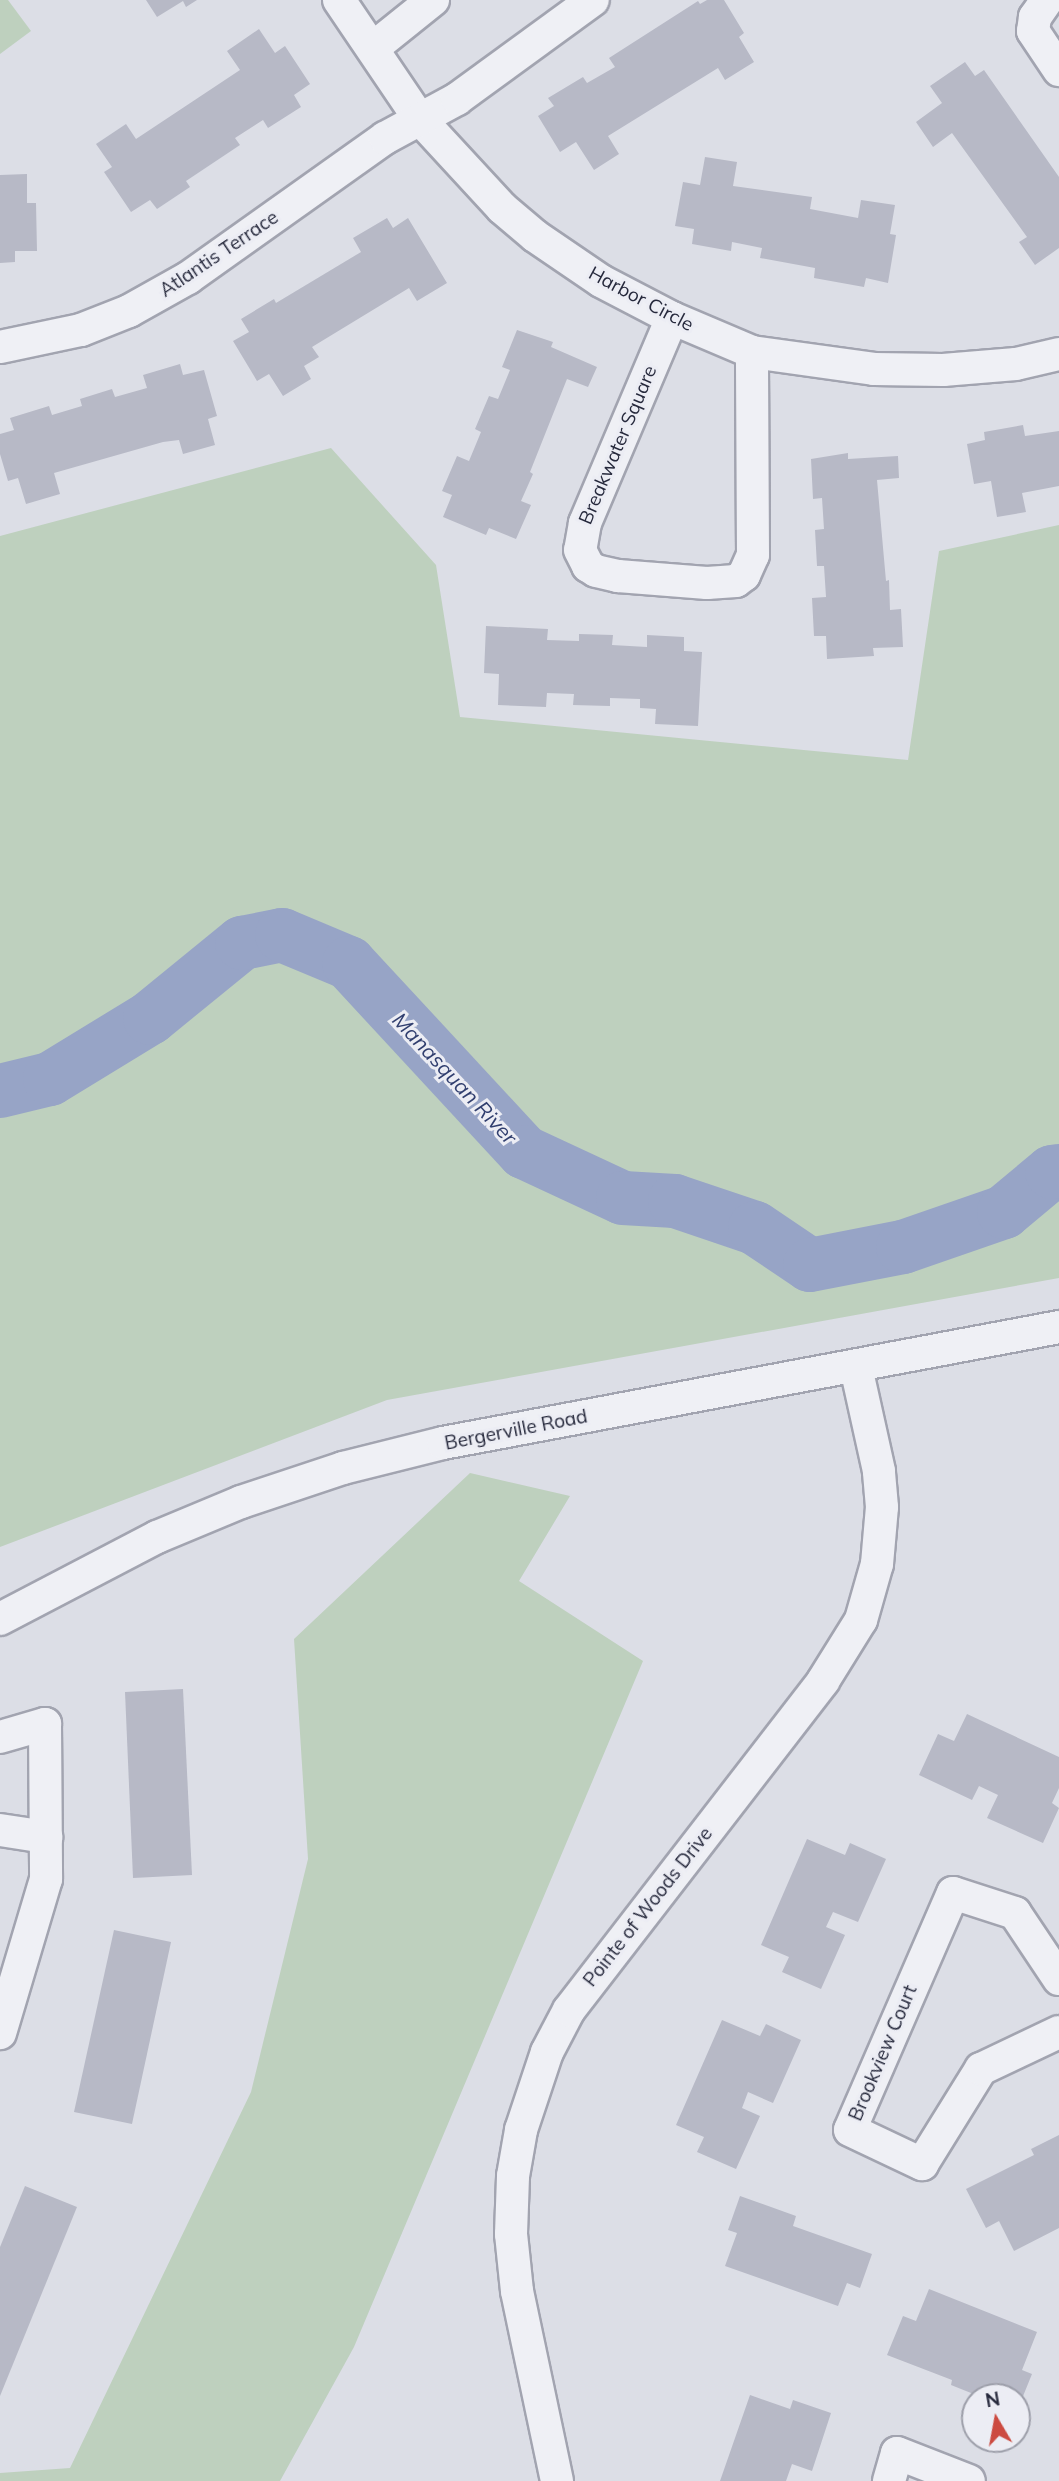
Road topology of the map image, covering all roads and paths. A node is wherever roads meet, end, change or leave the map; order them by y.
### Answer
1 (339, 0) edge
2 (433, 0) edge
3 (593, 0) edge
4 (1047, 0) edge
5 (373, 48) junction
6 (1059, 70) edge
7 (419, 118) junction
8 (672, 318) junction
9 (0, 347) edge
10 (752, 352) junction
11 (1059, 354) edge
12 (1059, 1327) edge
13 (856, 1367) junction
14 (0, 1619) edge
15 (0, 1737) edge
16 (0, 1830) edge
17 (46, 1837) junction
18 (1059, 1979) edge
19 (1059, 2032) edge
20 (0, 2033) edge
21 (556, 2481) edge
22 (888, 2481) edge
23 (969, 2481) edge

1 - 5 street, Harbor Circle
2 - 5 street
3 - 7 street, Atlantis Terrace
4 - 6 street
5 - 7 street, Harbor Circle
7 - 8 street, Harbor Circle
7 - 9 street, Atlantis Terrace
8 - 10 street, Harbor Circle
8 - 10 street, Breakwater Square
10 - 11 street, Harbor Circle
12 - 13 street, Bergerville Road
13 - 14 street, Bergerville Road
13 - 21 street, Pointe of Woods Drive
15 - 17 street
16 - 17 street
17 - 20 street
18 - 19 street, Brookview Court
22 - 23 street

